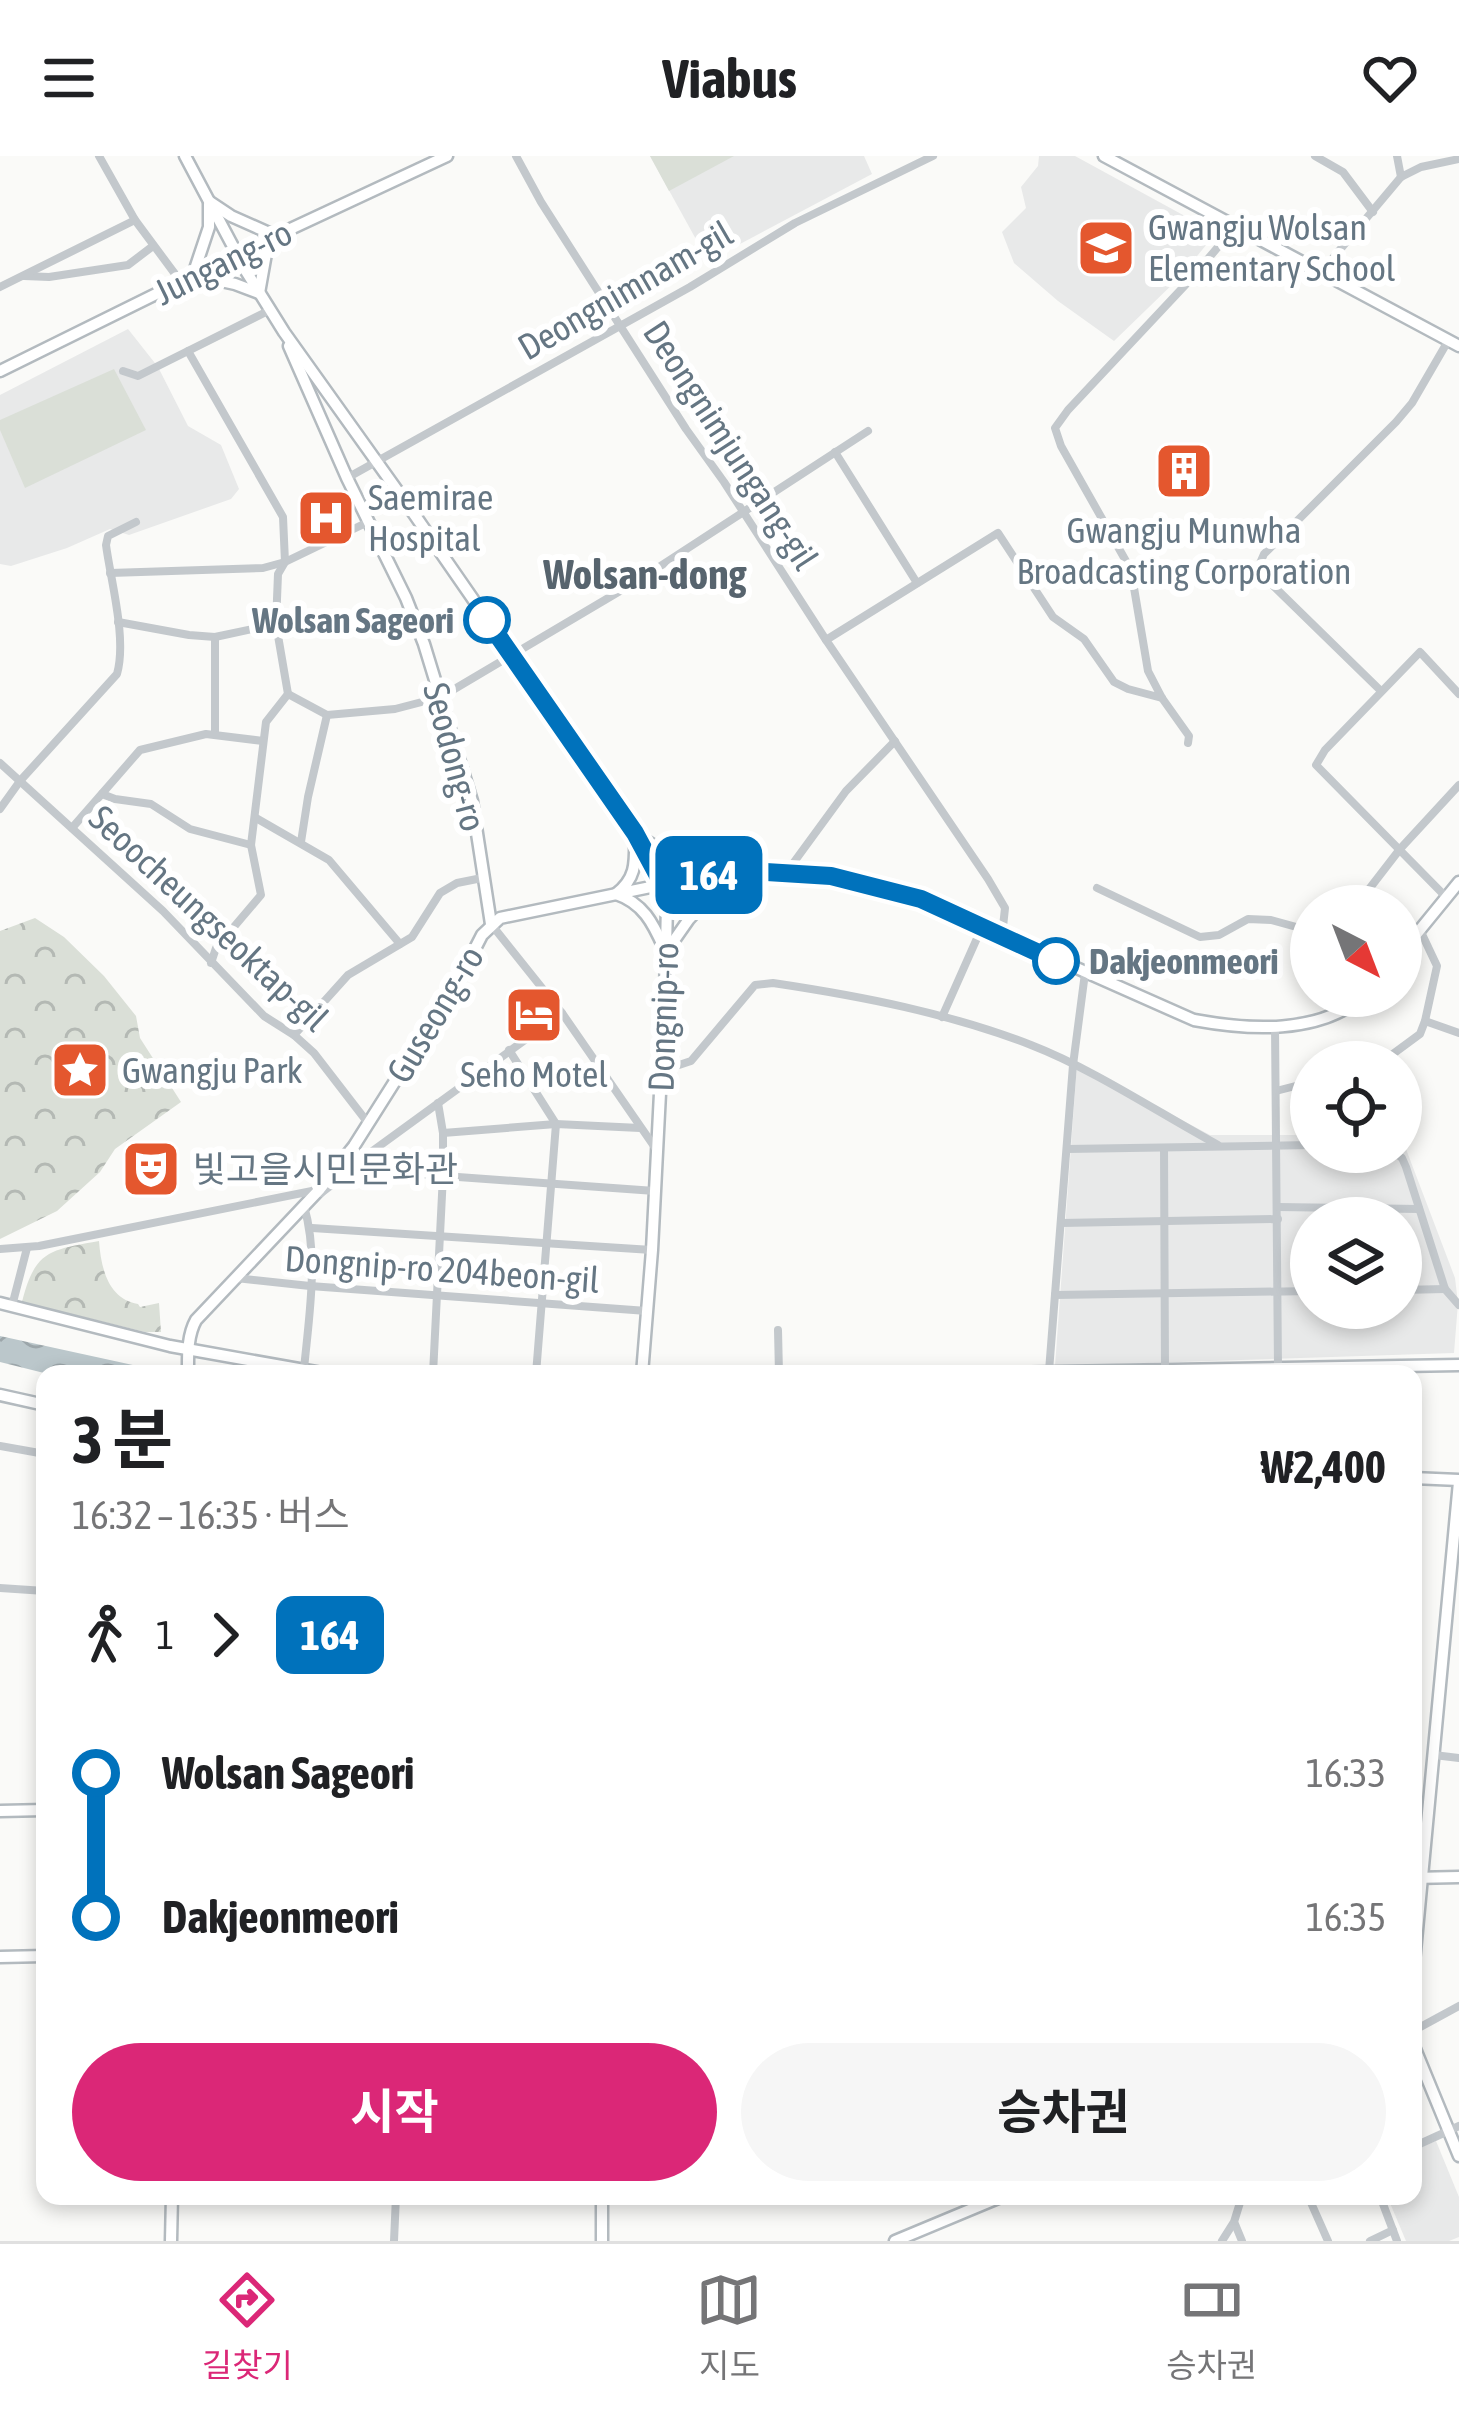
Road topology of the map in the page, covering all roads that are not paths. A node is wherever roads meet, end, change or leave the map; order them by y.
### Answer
1 (99, 156) edge
2 (185, 156) edge
3 (447, 156) edge
4 (516, 156) edge
5 (933, 156) edge
6 (1104, 156) edge
7 (1315, 156) edge
8 (1397, 156) edge
9 (1459, 159) edge
10 (1401, 177) junction
11 (209, 202) junction
12 (1372, 212) junction
13 (134, 220) junction
14 (1235, 227) junction
15 (276, 236) junction
16 (153, 246) junction
17 (237, 254) junction
18 (1322, 272) junction
19 (22, 276) junction
20 (187, 279) junction
21 (0, 287) edge
22 (259, 293) junction
23 (270, 310) junction
24 (621, 325) junction
25 (284, 332) junction
26 (1454, 344) edge
27 (188, 351) junction
28 (0, 371) edge
29 (122, 371) dead end
30 (868, 430) dead end
31 (835, 452) junction
32 (376, 462) junction
33 (347, 478) junction
34 (744, 513) junction
35 (136, 522) dead end
36 (369, 522) junction
37 (285, 562) junction
38 (110, 573) junction
39 (917, 583) junction
40 (118, 622) junction
41 (276, 624) junction
42 (215, 637) junction
43 (826, 640) junction
44 (512, 656) junction
45 (1381, 691) junction
46 (288, 694) junction
47 (1459, 694) edge
48 (441, 697) junction
49 (1162, 698) junction
50 (327, 715) junction
51 (215, 734) junction
52 (263, 741) junction
53 (895, 741) junction
54 (1188, 743) dead end
55 (0, 763) edge
56 (20, 781) junction
57 (1459, 785) edge
58 (102, 794) junction
59 (0, 808) edge
60 (256, 818) junction
61 (72, 828) junction
62 (635, 833) junction
63 (301, 842) junction
64 (251, 844) junction
65 (1400, 849) junction
66 (733, 870) junction
67 (786, 873) junction
68 (482, 878) junction
69 (1459, 882) edge
70 (663, 885) junction
71 (1372, 885) edge
72 (1097, 888) dead end
73 (616, 894) junction
74 (1447, 898) junction
75 (491, 924) junction
76 (1290, 925) edge
77 (982, 927) junction
78 (1422, 928) edge
79 (1422, 934) edge
80 (1002, 936) junction
81 (400, 944) junction
82 (666, 951) junction
83 (211, 963) junction
84 (1085, 973) junction
85 (562, 1013) junction
86 (942, 1017) junction
87 (1327, 1017) edge
88 (1425, 1021) junction
89 (1274, 1027) junction
90 (1459, 1033) edge
91 (294, 1035) junction
92 (1410, 1041) edge
93 (509, 1050) junction
94 (1073, 1065) junction
95 (661, 1071) junction
96 (1290, 1087) edge
97 (1276, 1091) junction
98 (438, 1103) junction
99 (369, 1124) junction
100 (556, 1124) junction
101 (641, 1129) junction
102 (443, 1133) junction
103 (1218, 1145) junction
104 (1277, 1145) junction
105 (1290, 1145) edge
106 (354, 1146) junction
107 (1164, 1148) junction
108 (1067, 1149) junction
109 (657, 1150) junction
110 (367, 1155) junction
111 (371, 1171) junction
112 (442, 1175) junction
113 (553, 1184) junction
114 (320, 1190) junction
115 (655, 1191) junction
116 (304, 1206) junction
117 (1278, 1207) junction
118 (1290, 1207) edge
119 (1422, 1218) edge
120 (1278, 1219) junction
121 (1164, 1221) junction
122 (1061, 1223) junction
123 (311, 1228) junction
124 (438, 1236) junction
125 (548, 1244) junction
126 (27, 1247) junction
127 (3, 1249) edge
128 (652, 1250) junction
129 (234, 1277) junction
130 (310, 1286) junction
131 (1444, 1289) junction
132 (1422, 1290) edge
133 (1277, 1292) junction
134 (1290, 1292) edge
135 (1164, 1293) junction
136 (436, 1295) junction
137 (1055, 1295) junction
138 (542, 1304) junction
139 (6, 1305) edge
140 (1459, 1305) edge
141 (647, 1311) junction
142 (778, 1330) dead end
143 (188, 1350) junction
144 (188, 1365) edge
145 (271, 1365) edge
146 (304, 1365) edge
147 (433, 1365) edge
148 (537, 1365) edge
149 (643, 1365) edge
150 (778, 1365) edge
151 (1049, 1365) edge
152 (1165, 1365) edge
153 (1278, 1365) edge
154 (1422, 1365) edge
155 (1459, 1365) edge
156 (0, 1395) edge
157 (36, 1404) edge
158 (0, 1446) edge
159 (36, 1452) edge
160 (1422, 1479) edge
161 (1459, 1481) edge
162 (1459, 1556) edge
163 (1450, 1578) junction
164 (0, 1588) edge
165 (36, 1590) edge
166 (1434, 1755) junction
167 (1459, 1759) edge
168 (36, 1810) edge
169 (0, 1811) edge
170 (1422, 1847) edge
171 (1459, 1877) edge
172 (1422, 1878) edge
173 (36, 1956) edge
174 (0, 1957) edge
175 (1459, 2006) edge
176 (1422, 2026) edge
177 (1422, 2062) edge
178 (1454, 2128) edge
179 (1422, 2143) edge
180 (1459, 2156) edge
181 (172, 2205) edge
182 (396, 2205) edge
183 (602, 2205) edge
184 (980, 2205) edge
185 (1239, 2205) edge
186 (1312, 2205) edge
187 (1383, 2205) edge
188 (1234, 2222) junction
189 (1393, 2230) junction
190 (171, 2241) edge
191 (394, 2241) edge
192 (602, 2241) edge
193 (895, 2241) edge
194 (1222, 2241) edge
195 (1242, 2241) edge
196 (1328, 2241) edge
197 (1370, 2241) edge
198 (1397, 2241) edge

1 - 13 street
2 - 11 street, Dongnip-ro
3 - 15 street, Jungang-ro
4 - 24 street, Deongnimjungang-gil
5 - 24 street, Deongnimnam-gil
6 - 14 street
7 - 12 street
8 - 10 street
9 - 10 street
10 - 12 street
11 - 15 street
11 - 17 street, Dongnip-ro
11 - 20 street
12 - 18 street
13 - 16 street
13 - 19 street
14 - 18 street
14 - 49 street
15 - 17 street, Jungang-ro
15 - 22 street
16 - 19 street
16 - 20 street
17 - 20 street, Jungang-ro
17 - 22 street, Dongnip-ro
18 - 26 street
19 - 21 street
20 - 22 street
20 - 28 street, Jungang-ro
22 - 23 street, Dongnip-ro
23 - 25 street, Dongnip-ro
23 - 27 street
24 - 32 street, Deongnimnam-gil
24 - 34 street, Deongnimjungang-gil
25 - 32 street, Dongnip-ro
25 - 33 street, Seodong-ro
26 - 45 street
27 - 29 street
27 - 37 street
30 - 31 street
31 - 34 street
31 - 39 street
32 - 33 street, Deongnimnam-gil
32 - 44 street, Dongnip-ro
33 - 36 street, Seodong-ro
34 - 43 street, Deongnimjungang-gil
34 - 44 street
35 - 38 street
36 - 37 street
36 - 48 street, Seodong-ro
37 - 38 street
37 - 41 street
38 - 40 street
39 - 43 street
39 - 49 street
40 - 42 street
40 - 56 street
41 - 42 street
41 - 46 street
42 - 51 street
43 - 53 street, Deongnimjungang-gil
44 - 48 street
44 - 62 street, Dongnip-ro
45 - 47 street
45 - 65 street
46 - 50 street
46 - 52 street
48 - 50 street
48 - 68 street, Seodong-ro
49 - 54 street
50 - 63 street
51 - 52 street
51 - 58 street
52 - 60 street
53 - 67 street
53 - 80 street, Deongnimjungang-gil
55 - 56 street, Seoocheungseoktap-gil
56 - 59 street
56 - 61 street, Seoocheungseoktap-gil
57 - 65 street
58 - 61 street
58 - 64 street
60 - 63 street
60 - 64 street
61 - 83 street, Seoocheungseoktap-gil
62 - 66 street
62 - 70 street, Dongnip-ro
62 - 73 street
63 - 81 street
64 - 83 street
65 - 71 street
65 - 74 street
66 - 67 street, Guseong-ro
66 - 70 street, Guseong-ro
66 - 82 street
67 - 77 street, Guseong-ro
68 - 75 street, Seodong-ro
68 - 81 street
69 - 74 street
70 - 73 street, Guseong-ro
70 - 82 street, Dongnip-ro
72 - 76 street
73 - 75 street, Guseong-ro
73 - 82 street
74 - 78 street
75 - 85 street
75 - 99 street, Guseong-ro
77 - 80 street, Guseong-ro
77 - 86 street
79 - 88 street
80 - 84 street, Guseong-ro
81 - 91 street
82 - 95 street, Dongnip-ro
83 - 91 street, Seoocheungseoktap-gil
84 - 89 street, Guseong-ro
84 - 94 street
85 - 93 street
85 - 101 street
86 - 94 street
86 - 95 street
87 - 89 street, Guseong-ro
88 - 90 street
88 - 92 street
89 - 97 street
91 - 99 street, Seoocheungseoktap-gil
93 - 98 street
93 - 100 street
94 - 103 street
94 - 108 street
95 - 109 street, Dongnip-ro
96 - 97 street
97 - 104 street
98 - 102 street
98 - 110 street
99 - 106 street, Guseong-ro
100 - 101 street
100 - 102 street
100 - 113 street
101 - 109 street
102 - 112 street
103 - 104 street
103 - 107 street
104 - 105 street
104 - 117 street
106 - 110 street
106 - 114 street, Guseong-ro
107 - 108 street
107 - 121 street
108 - 122 street
109 - 115 street, Dongnip-ro
110 - 111 street
111 - 112 street
111 - 116 street
112 - 113 street
112 - 124 street
113 - 115 street
113 - 125 street
114 - 116 street, Guseong-ro
114 - 126 street
115 - 128 street, Dongnip-ro
116 - 123 street
116 - 129 street, Guseong-ro
117 - 118 street
117 - 120 street
119 - 131 street
120 - 121 street
120 - 133 street
121 - 122 street
121 - 135 street
122 - 137 street
123 - 124 street
123 - 130 street
124 - 125 street
124 - 136 street
125 - 128 street
125 - 138 street
126 - 127 street
126 - 139 street
128 - 141 street, Dongnip-ro
129 - 130 street, Dongnip-ro 204beon-gil
129 - 143 street, Guseong-ro
130 - 136 street, Dongnip-ro 204beon-gil
130 - 146 street
131 - 132 street
131 - 140 street
133 - 134 street
133 - 135 street
133 - 153 street
135 - 137 street
135 - 152 street
136 - 138 street, Dongnip-ro 204beon-gil
136 - 147 street
137 - 151 street
138 - 141 street, Dongnip-ro 204beon-gil
138 - 148 street
139 - 143 street
141 - 149 street, Dongnip-ro
142 - 150 street
143 - 144 street, Guseong-ro
143 - 145 street
154 - 155 street
156 - 157 street
158 - 159 street
160 - 161 street
161 - 163 street
162 - 163 street
163 - 166 street
164 - 165 street
166 - 167 street
166 - 170 street
168 - 169 street
171 - 172 street
173 - 174 street
175 - 176 street
177 - 178 street
178 - 179 street
178 - 180 street
181 - 190 street
182 - 191 street
183 - 192 street
184 - 193 street
185 - 188 street
186 - 196 street
187 - 189 street
188 - 194 street
188 - 195 street
189 - 197 street
189 - 198 street

